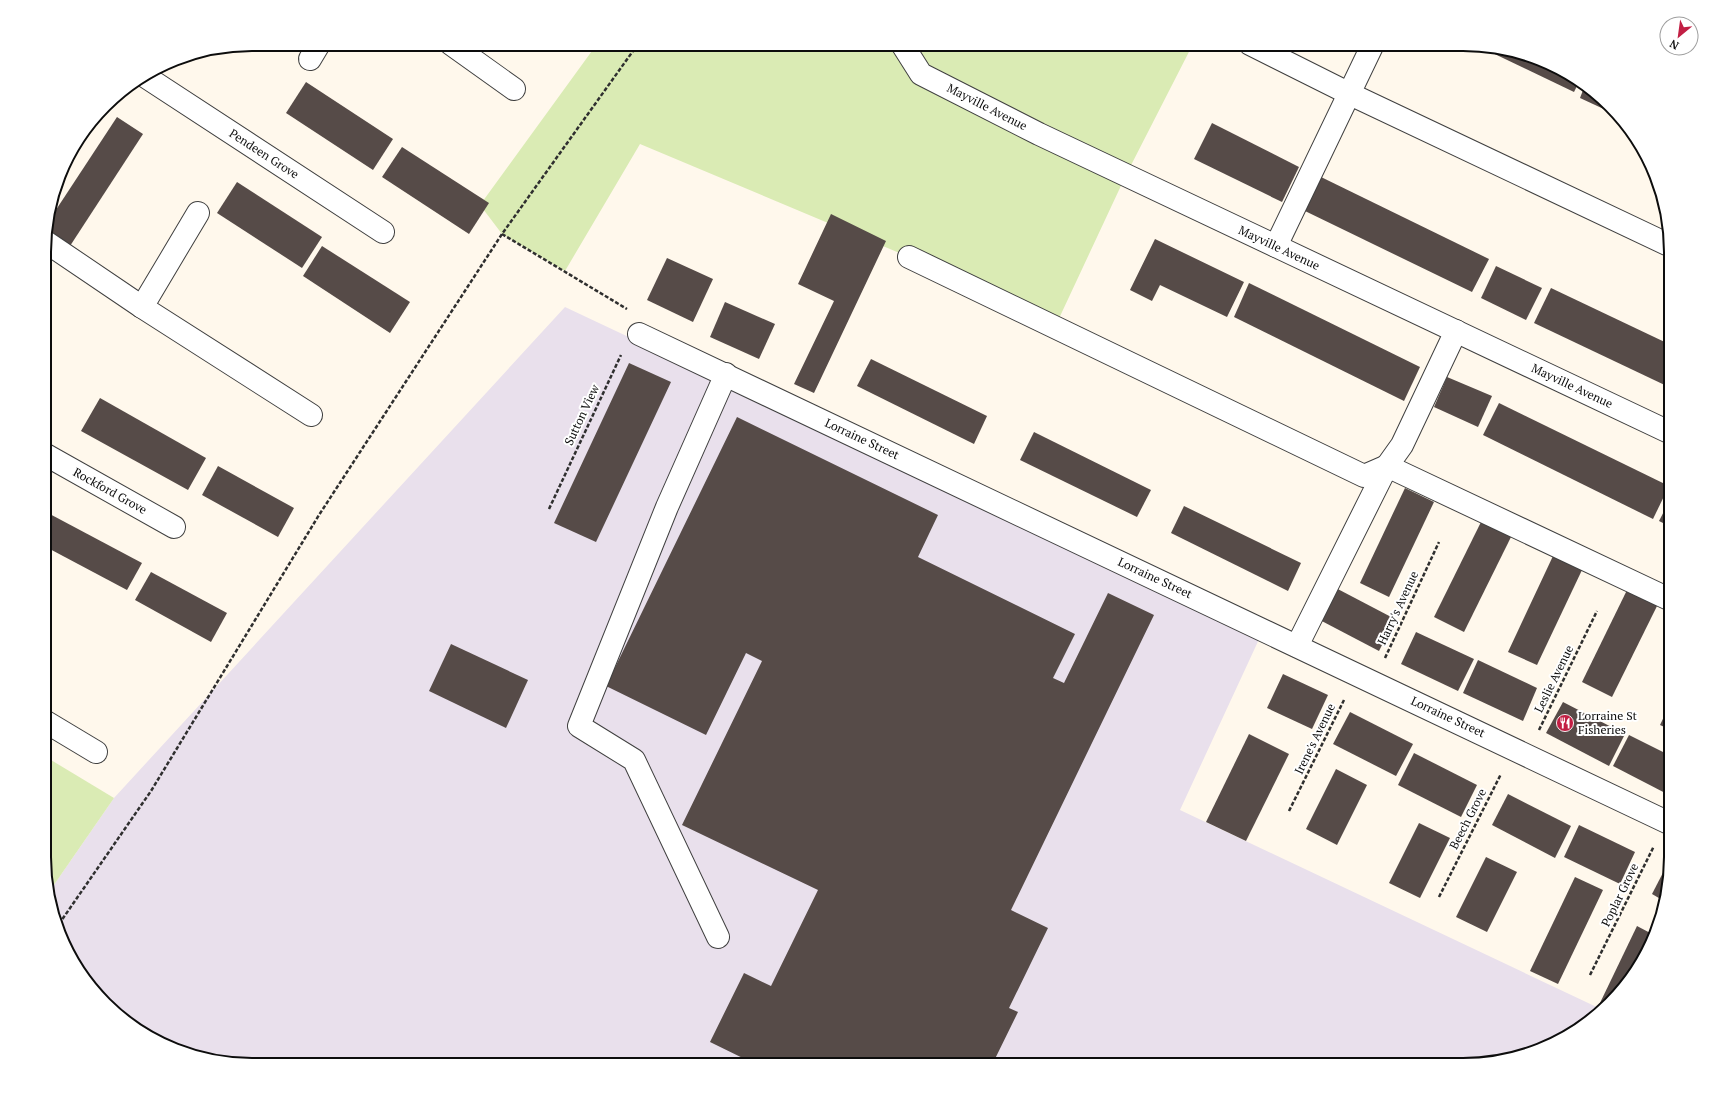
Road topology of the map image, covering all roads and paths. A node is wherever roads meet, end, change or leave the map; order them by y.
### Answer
1 (461, 51) edge
2 (633, 51) edge
3 (906, 51) edge
4 (1264, 51) edge
5 (1370, 51) edge
6 (150, 79) edge
7 (514, 89) dead end
8 (1350, 94) junction
9 (198, 213) dead end
10 (383, 232) dead end
11 (502, 234) junction
12 (1664, 243) edge
13 (51, 245) edge
14 (1276, 246) junction
15 (909, 257) dead end
16 (142, 307) junction
17 (1456, 331) junction
18 (639, 334) junction
19 (726, 374) junction
20 (312, 415) dead end
21 (1664, 430) edge
22 (51, 458) edge
23 (1386, 466) junction
24 (549, 508) dead end
25 (174, 527) dead end
26 (1439, 542) dead end
27 (1664, 597) edge
28 (1597, 610) dead end
29 (1298, 646) junction
30 (1365, 678) junction
31 (51, 725) edge
32 (96, 752) dead end
33 (1520, 752) junction
34 (1289, 811) dead end
35 (1664, 821) edge
36 (1664, 831) edge
37 (1439, 897) dead end
38 (62, 921) edge
39 (718, 937) dead end
40 (1590, 975) dead end

1 - 7 street
2 - 11 path
3 - 14 street, Mayville Avenue
4 - 8 street
5 - 8 street
6 - 10 street, Pendeen Grove
8 - 12 street
8 - 14 street
9 - 16 street
11 - 18 path
11 - 38 path
13 - 16 street
14 - 17 street, Mayville Avenue
15 - 23 street
16 - 20 street
17 - 21 street, Mayville Avenue
17 - 23 street
18 - 19 street, Lorraine Street
18 - 24 path, Sutton View
19 - 29 street, Lorraine Street
19 - 39 street
22 - 25 street, Rockford Grove
23 - 27 street
23 - 29 street
26 - 30 path, Harry's Avenue
28 - 33 path, Leslie Avenue
29 - 30 street, Lorraine Street
30 - 33 street, Lorraine Street
30 - 34 path, Irene's Avenue
31 - 32 street
33 - 35 street, Lorraine Street
33 - 37 path, Beech Grove
36 - 40 path, Poplar Grove

